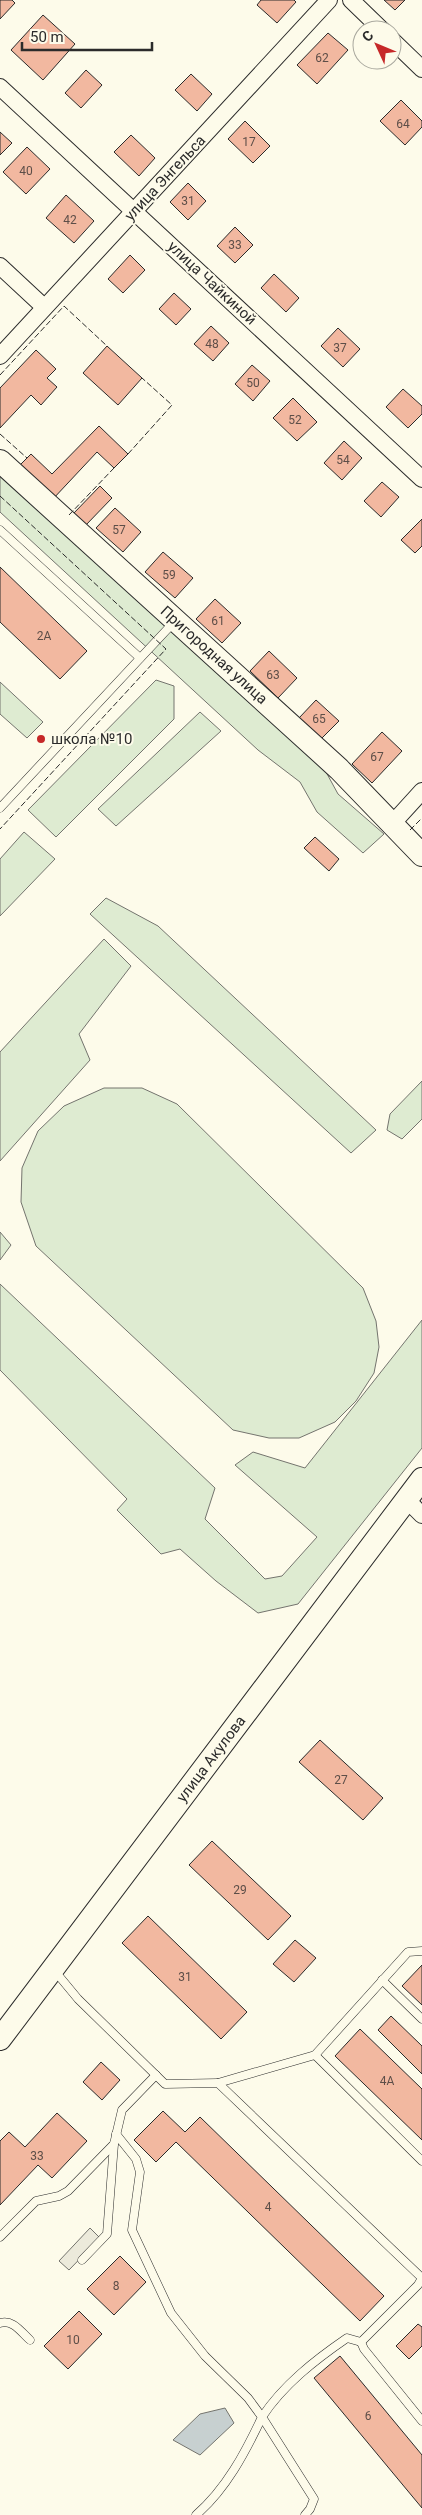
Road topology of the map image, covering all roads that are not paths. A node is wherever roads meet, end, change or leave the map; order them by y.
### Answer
1 (330, 0) edge
2 (351, 0) edge
3 (372, 20) edge
4 (402, 50) edge
5 (422, 69) edge
6 (0, 87) edge
7 (135, 211) junction
8 (0, 266) edge
9 (44, 307) junction
10 (0, 356) edge
11 (0, 462) edge
12 (422, 479) edge
13 (0, 530) edge
14 (175, 620) junction
15 (140, 658) junction
16 (422, 792) edge
17 (0, 808) edge
18 (392, 824) junction
19 (420, 848) edge
20 (422, 1479) edge
21 (406, 1499) junction
22 (422, 1515) edge
23 (422, 1951) edge
24 (53, 1968) junction
25 (382, 1980) junction
26 (422, 2019) edge
27 (0, 2039) edge
28 (315, 2055) junction
29 (156, 2075) junction
30 (218, 2083) junction
31 (116, 2134) junction
32 (114, 2144) junction
33 (422, 2161) edge
34 (0, 2237) edge
35 (82, 2260) dead end
36 (422, 2278) edge
37 (0, 2323) edge
38 (30, 2340) dead end
39 (361, 2342) junction
40 (262, 2417) junction
41 (422, 2421) edge
42 (196, 2515) edge
43 (304, 2515) edge

1 - 7 street, улица Энгельса
2 - 3 street
4 - 5 street
6 - 7 street, улица Чайкиной
7 - 9 street, улица Энгельса
7 - 12 street, улица Чайкиной
8 - 9 street
9 - 10 street, улица Энгельса
11 - 14 main road, Пригородная улица
13 - 15 lane
14 - 15 lane
14 - 18 main road, Пригородная улица
15 - 17 lane
16 - 18 street
18 - 19 main road, Пригородная улица
20 - 21 main road, улица Акулова
21 - 22 street
21 - 24 main road, улица Акулова
23 - 25 lane
24 - 27 main road, улица Акулова
24 - 29 lane
25 - 26 lane
25 - 28 lane
28 - 30 lane
28 - 33 lane
29 - 30 lane
29 - 31 lane
30 - 36 lane
31 - 32 lane
31 - 40 lane
32 - 34 lane
32 - 35 lane
36 - 39 lane
37 - 38 lane
39 - 40 lane
39 - 41 lane
40 - 42 lane
40 - 43 lane

